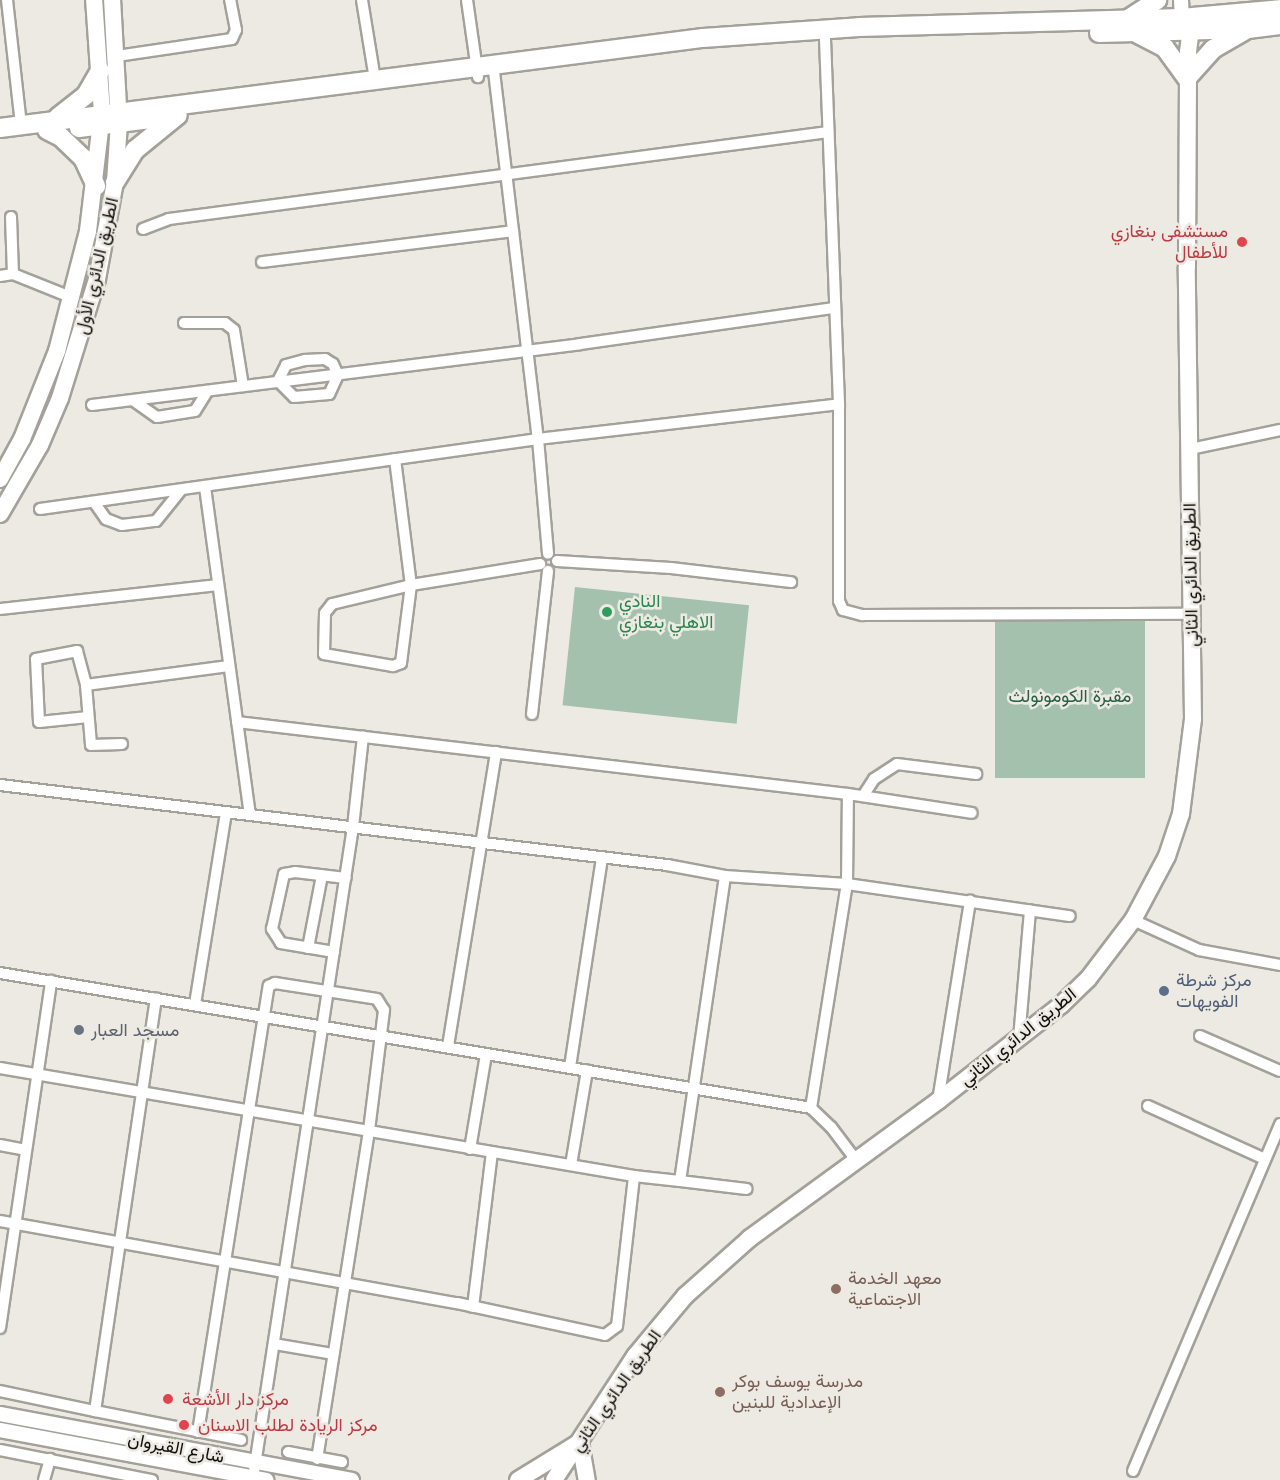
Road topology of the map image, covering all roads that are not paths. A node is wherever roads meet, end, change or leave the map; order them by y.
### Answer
1 (7, 0) edge
2 (94, 0) edge
3 (112, 0) edge
4 (230, 0) edge
5 (362, 0) edge
6 (467, 0) edge
7 (1156, 0) edge
8 (1216, 0) edge
9 (1272, 10) edge
10 (1187, 16) edge
11 (1280, 25) edge
12 (1129, 26) junction
13 (1248, 29) junction
14 (825, 39) junction
15 (117, 56) junction
16 (485, 70) junction
17 (100, 71) junction
18 (1187, 78) junction
19 (375, 79) junction
20 (178, 115) junction
21 (111, 118) junction
22 (21, 125) junction
23 (49, 126) junction
24 (0, 128) edge
25 (828, 132) junction
26 (0, 136) edge
27 (507, 176) junction
28 (115, 182) junction
29 (96, 186) junction
30 (11, 217) dead end
31 (143, 229) dead end
32 (513, 231) junction
33 (262, 262) dead end
34 (12, 274) junction
35 (0, 276) edge
36 (73, 298) junction
37 (834, 308) junction
38 (184, 323) dead end
39 (528, 350) junction
40 (338, 375) junction
41 (278, 381) junction
42 (243, 386) junction
43 (207, 392) junction
44 (134, 401) junction
45 (839, 404) junction
46 (92, 405) dead end
47 (1280, 430) edge
48 (538, 438) junction
49 (1190, 449) junction
50 (395, 459) junction
51 (0, 479) edge
52 (205, 487) junction
53 (180, 491) junction
54 (94, 502) junction
55 (40, 509) dead end
56 (0, 514) edge
57 (552, 558) junction
58 (544, 567) junction
59 (791, 582) dead end
60 (218, 585) junction
61 (411, 585) junction
62 (0, 609) edge
63 (1191, 614) junction
64 (229, 666) junction
65 (86, 686) junction
66 (532, 714) dead end
67 (88, 717) junction
68 (237, 722) junction
69 (363, 737) junction
70 (122, 744) dead end
71 (496, 752) junction
72 (976, 774) dead end
73 (0, 785) edge
74 (848, 794) junction
75 (862, 796) junction
76 (226, 812) junction
77 (972, 813) dead end
78 (250, 815) junction
79 (353, 827) junction
80 (482, 842) junction
81 (602, 858) junction
82 (322, 875) junction
83 (725, 876) junction
84 (345, 878) junction
85 (847, 884) junction
86 (970, 901) junction
87 (1030, 910) junction
88 (1070, 916) dead end
89 (1133, 920) junction
90 (308, 948) junction
91 (334, 952) junction
92 (1280, 965) edge
93 (0, 973) edge
94 (51, 981) junction
95 (328, 993) junction
96 (156, 998) junction
97 (195, 1004) junction
98 (262, 1018) junction
99 (322, 1028) junction
100 (1200, 1036) dead end
101 (381, 1037) junction
102 (1019, 1039) junction
103 (448, 1046) junction
104 (486, 1053) junction
105 (570, 1067) junction
106 (0, 1068) edge
107 (587, 1070) junction
108 (1280, 1071) edge
109 (38, 1075) junction
110 (694, 1088) junction
111 (143, 1093) junction
112 (938, 1101) junction
113 (1148, 1106) dead end
114 (811, 1108) junction
115 (249, 1110) junction
116 (308, 1122) junction
117 (1280, 1124) edge
118 (369, 1131) junction
119 (0, 1145) edge
120 (470, 1149) junction
121 (26, 1150) junction
122 (492, 1152) junction
123 (856, 1160) junction
124 (1266, 1160) junction
125 (571, 1165) junction
126 (634, 1176) junction
127 (680, 1180) junction
128 (747, 1189) dead end
129 (0, 1221) edge
130 (17, 1224) junction
131 (120, 1244) junction
132 (224, 1261) junction
133 (285, 1271) junction
134 (344, 1285) junction
135 (2, 1297) edge
136 (473, 1307) junction
137 (0, 1328) edge
138 (274, 1344) junction
139 (333, 1354) junction
140 (0, 1391) edge
141 (95, 1411) junction
142 (0, 1414) edge
143 (0, 1430) edge
144 (198, 1432) junction
145 (241, 1440) dead end
146 (580, 1442) junction
147 (0, 1450) edge
148 (288, 1452) dead end
149 (50, 1458) junction
150 (317, 1458) junction
151 (342, 1462) dead end
152 (1133, 1472) dead end
153 (258, 1474) edge
154 (124, 1477) edge
155 (44, 1480) edge
156 (152, 1480) edge
157 (352, 1480) edge
158 (518, 1480) edge
159 (554, 1480) edge
160 (587, 1480) edge

1 - 22 street
2 - 17 main road, الطريق الدائري الأول
3 - 15 main road, الطريق الدائري الأول
4 - 15 street
5 - 19 street
6 - 16 street
7 - 12 highway
8 - 9 highway
9 - 10 highway
10 - 12 highway
10 - 13 highway
10 - 18 main road, الطريق الدائري الثاني
11 - 13 highway
12 - 14 highway
12 - 16 highway
12 - 18 highway
13 - 18 highway
14 - 16 highway
14 - 25 street
15 - 21 main road, الطريق الدائري الأول
16 - 19 highway
16 - 20 highway
16 - 27 street
17 - 21 main road, الطريق الدائري الأول
17 - 23 highway
18 - 49 main road, الطريق الدائري الثاني
19 - 21 highway
20 - 21 highway
20 - 28 highway
21 - 23 highway
21 - 28 main road, الطريق الدائري الأول
21 - 29 main road, الطريق الدائري الأول
22 - 23 highway
22 - 24 highway
23 - 26 highway
23 - 29 highway
25 - 27 street
25 - 37 street
27 - 31 street
27 - 32 street
28 - 56 main road, الطريق الدائري الأول
29 - 36 main road, الطريق الدائري الأول
30 - 34 street
32 - 33 street
32 - 39 street
34 - 35 street
34 - 36 street
36 - 51 main road, الطريق الدائري الأول
37 - 39 street
37 - 45 street
38 - 42 street
39 - 40 street
39 - 48 street
40 - 41 street
40 - 41 street
40 - 41 street
41 - 42 street
42 - 43 street
43 - 44 street
43 - 44 street
44 - 46 street
45 - 48 street
45 - 63 street
47 - 49 street
48 - 50 street
48 - 57 street
49 - 63 main road, الطريق الدائري الثاني
50 - 52 street
50 - 61 street
52 - 53 street
52 - 60 street
53 - 54 street
53 - 54 street
54 - 55 street
57 - 58 street
57 - 59 street
58 - 61 street
58 - 66 street
60 - 62 street
60 - 64 street
61 - 61 street
63 - 89 main road, الطريق الدائري الثاني
64 - 65 street
64 - 68 street
65 - 67 street
65 - 67 street
67 - 70 street
68 - 69 street
68 - 78 street
69 - 71 street
69 - 79 street
71 - 74 street
71 - 80 street
72 - 75 street
73 - 76 street
74 - 75 street
74 - 85 street
75 - 77 street
76 - 78 street
76 - 97 street
78 - 79 street
79 - 80 street
79 - 84 street
80 - 81 street
80 - 103 street
81 - 83 street
81 - 105 street
82 - 84 street
82 - 90 street
82 - 90 street
83 - 85 street
83 - 110 street
84 - 91 street
85 - 86 street
85 - 114 street
86 - 87 street
86 - 112 street
87 - 88 street
87 - 102 street
89 - 92 street
89 - 102 main road, الطريق الدائري الثاني
90 - 91 street
91 - 95 street
93 - 94 street
94 - 96 street
94 - 109 street
95 - 98 street
95 - 99 street
95 - 101 street
96 - 97 street
96 - 111 street
97 - 98 street
98 - 99 street
98 - 115 street
99 - 101 street
99 - 116 street
100 - 108 street
101 - 103 street
101 - 118 street
102 - 112 main road, الطريق الدائري الثاني
103 - 104 street
104 - 105 street
104 - 120 street
105 - 107 street
106 - 109 street
107 - 110 street
107 - 125 street
109 - 111 street
109 - 121 street
110 - 114 street
110 - 127 street
111 - 115 street
111 - 131 street
112 - 123 main road, الطريق الدائري الثاني
113 - 124 street
114 - 123 street
115 - 116 street
115 - 132 street
116 - 118 street
116 - 133 street
117 - 124 street
118 - 120 street
118 - 134 street
119 - 121 street
120 - 122 street
121 - 130 street
122 - 125 street
122 - 136 street
123 - 146 main road, الطريق الدائري الثاني
124 - 152 street
125 - 126 street
126 - 127 street
126 - 136 street
127 - 128 street
129 - 130 street
130 - 131 street
130 - 135 street
131 - 132 street
131 - 141 street
132 - 133 street
132 - 144 street
133 - 134 street
133 - 138 street
134 - 136 street
134 - 139 street
135 - 137 street
138 - 139 street
138 - 153 street
139 - 150 street
140 - 141 street
141 - 144 street
142 - 153 main road, شارع القيروان
143 - 153 main road, شارع القيروان
144 - 145 street
146 - 158 main road
146 - 159 main road, الطريق الدائري الثاني
146 - 160 main road
147 - 149 street
148 - 150 street
149 - 154 street
149 - 155 street
150 - 151 street
153 - 157 main road, شارع القيروان
154 - 156 street

